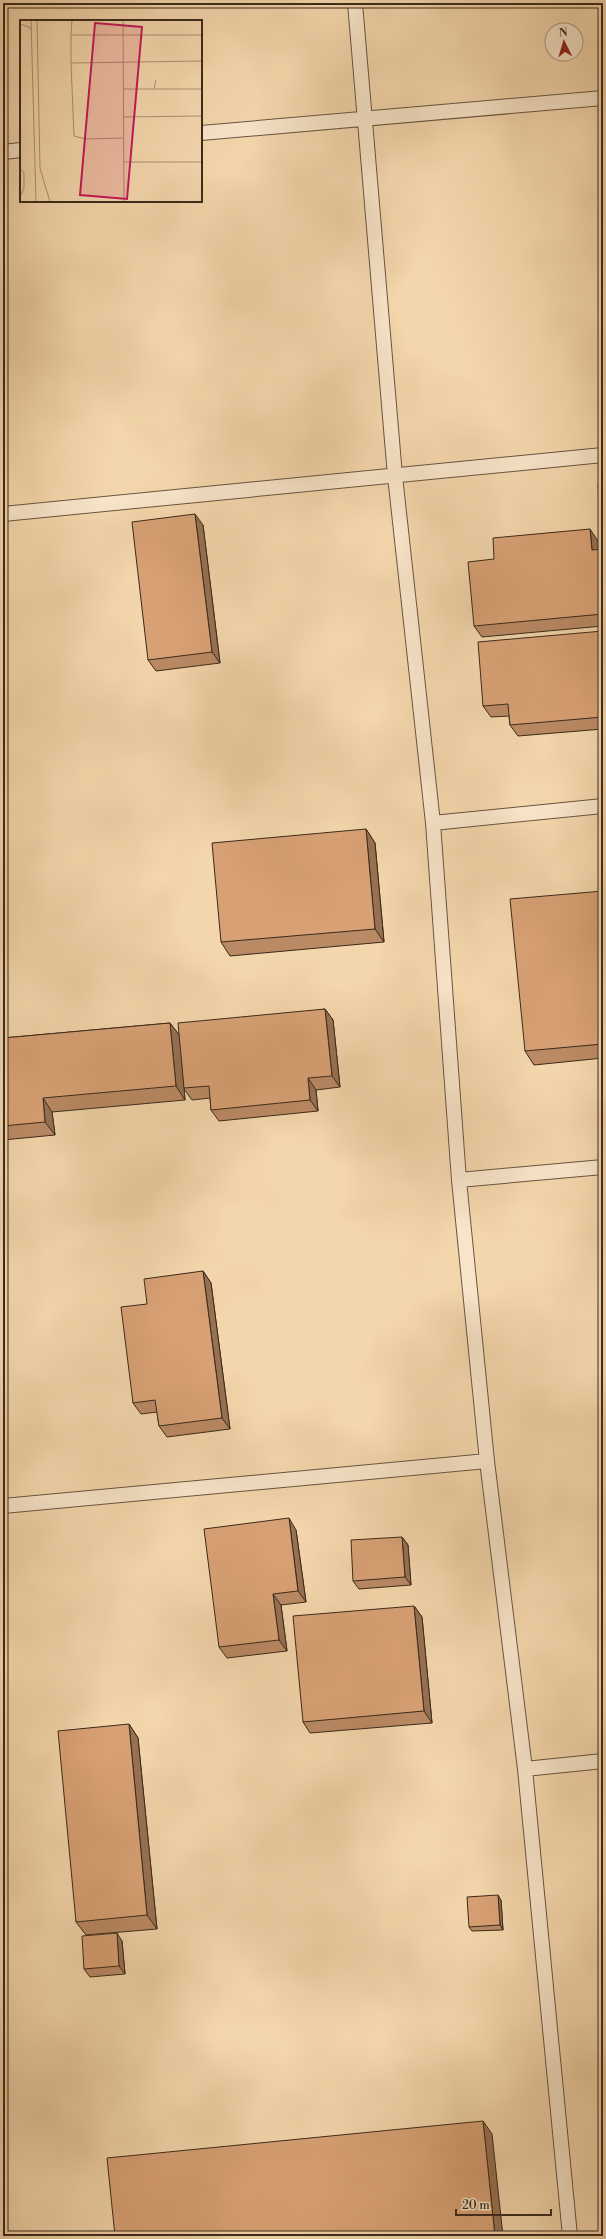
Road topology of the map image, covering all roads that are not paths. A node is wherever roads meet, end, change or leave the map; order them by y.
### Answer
1 (356, 3) edge
2 (603, 98) edge
3 (366, 117) junction
4 (202, 133) edge
5 (20, 150) edge
6 (3, 152) edge
7 (603, 455) edge
8 (395, 476) junction
9 (3, 514) edge
10 (603, 806) edge
11 (433, 823) junction
12 (603, 1167) edge
13 (458, 1180) junction
14 (487, 1461) junction
15 (3, 1506) edge
16 (603, 1761) edge
17 (525, 1769) junction
18 (570, 2236) edge

1 - 3 lane
2 - 3 lane
3 - 4 lane
3 - 8 lane
5 - 6 lane
7 - 8 lane
8 - 9 lane
8 - 11 lane
10 - 11 lane
11 - 13 lane
12 - 13 lane
13 - 14 lane
14 - 15 lane
14 - 17 lane
16 - 17 lane
17 - 18 lane

